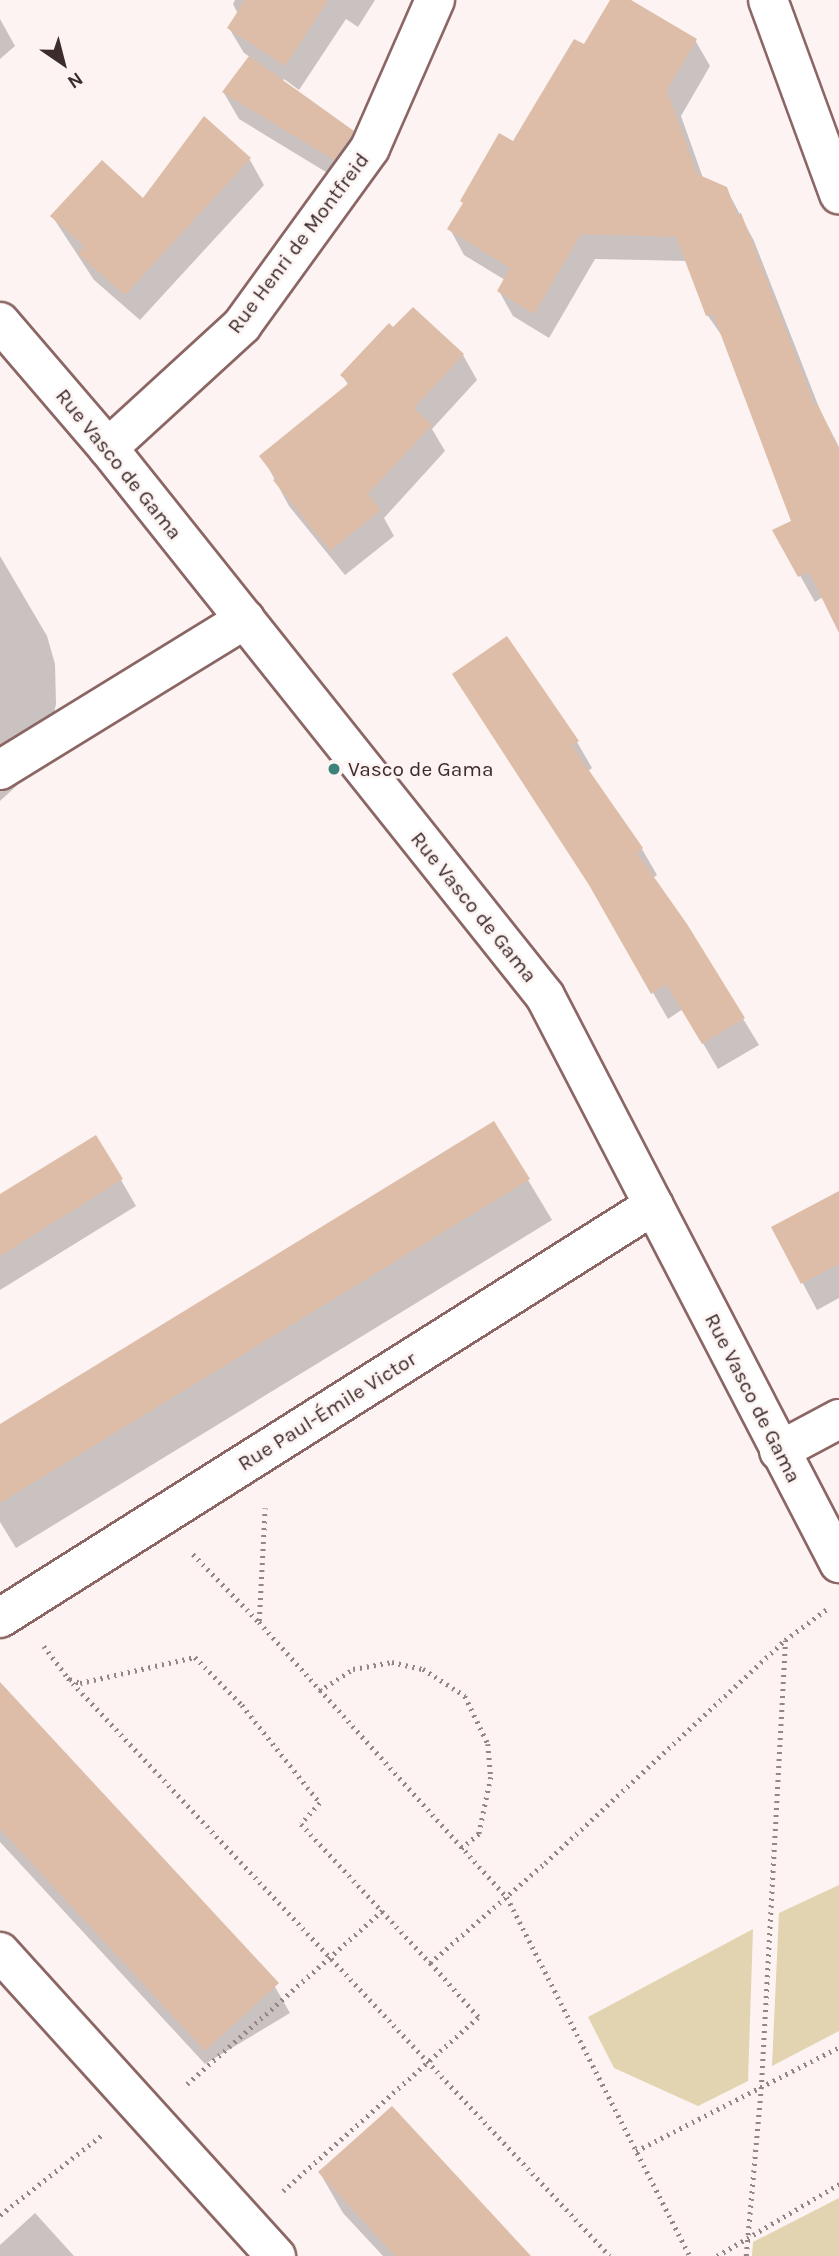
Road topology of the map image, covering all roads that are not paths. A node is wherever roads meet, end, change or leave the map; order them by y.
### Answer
1 (435, 0) edge
2 (768, 0) edge
3 (839, 194) edge
4 (0, 322) edge
5 (108, 448) junction
6 (244, 619) junction
7 (0, 770) edge
8 (654, 1205) junction
9 (839, 1419) edge
10 (779, 1451) junction
11 (839, 1563) edge
12 (8, 1612) edge
13 (0, 1952) edge
14 (276, 2256) edge

1 - 5 street, Rue Henri de Montfreid
2 - 3 street
4 - 5 street, Rue Vasco de Gama
5 - 6 street, Rue Vasco de Gama
6 - 7 street
6 - 8 street, Rue Vasco de Gama
8 - 10 street, Rue Vasco de Gama
8 - 12 street, Rue Paul-Émile Victor
9 - 10 street
10 - 11 street, Rue Vasco de Gama
13 - 14 street

